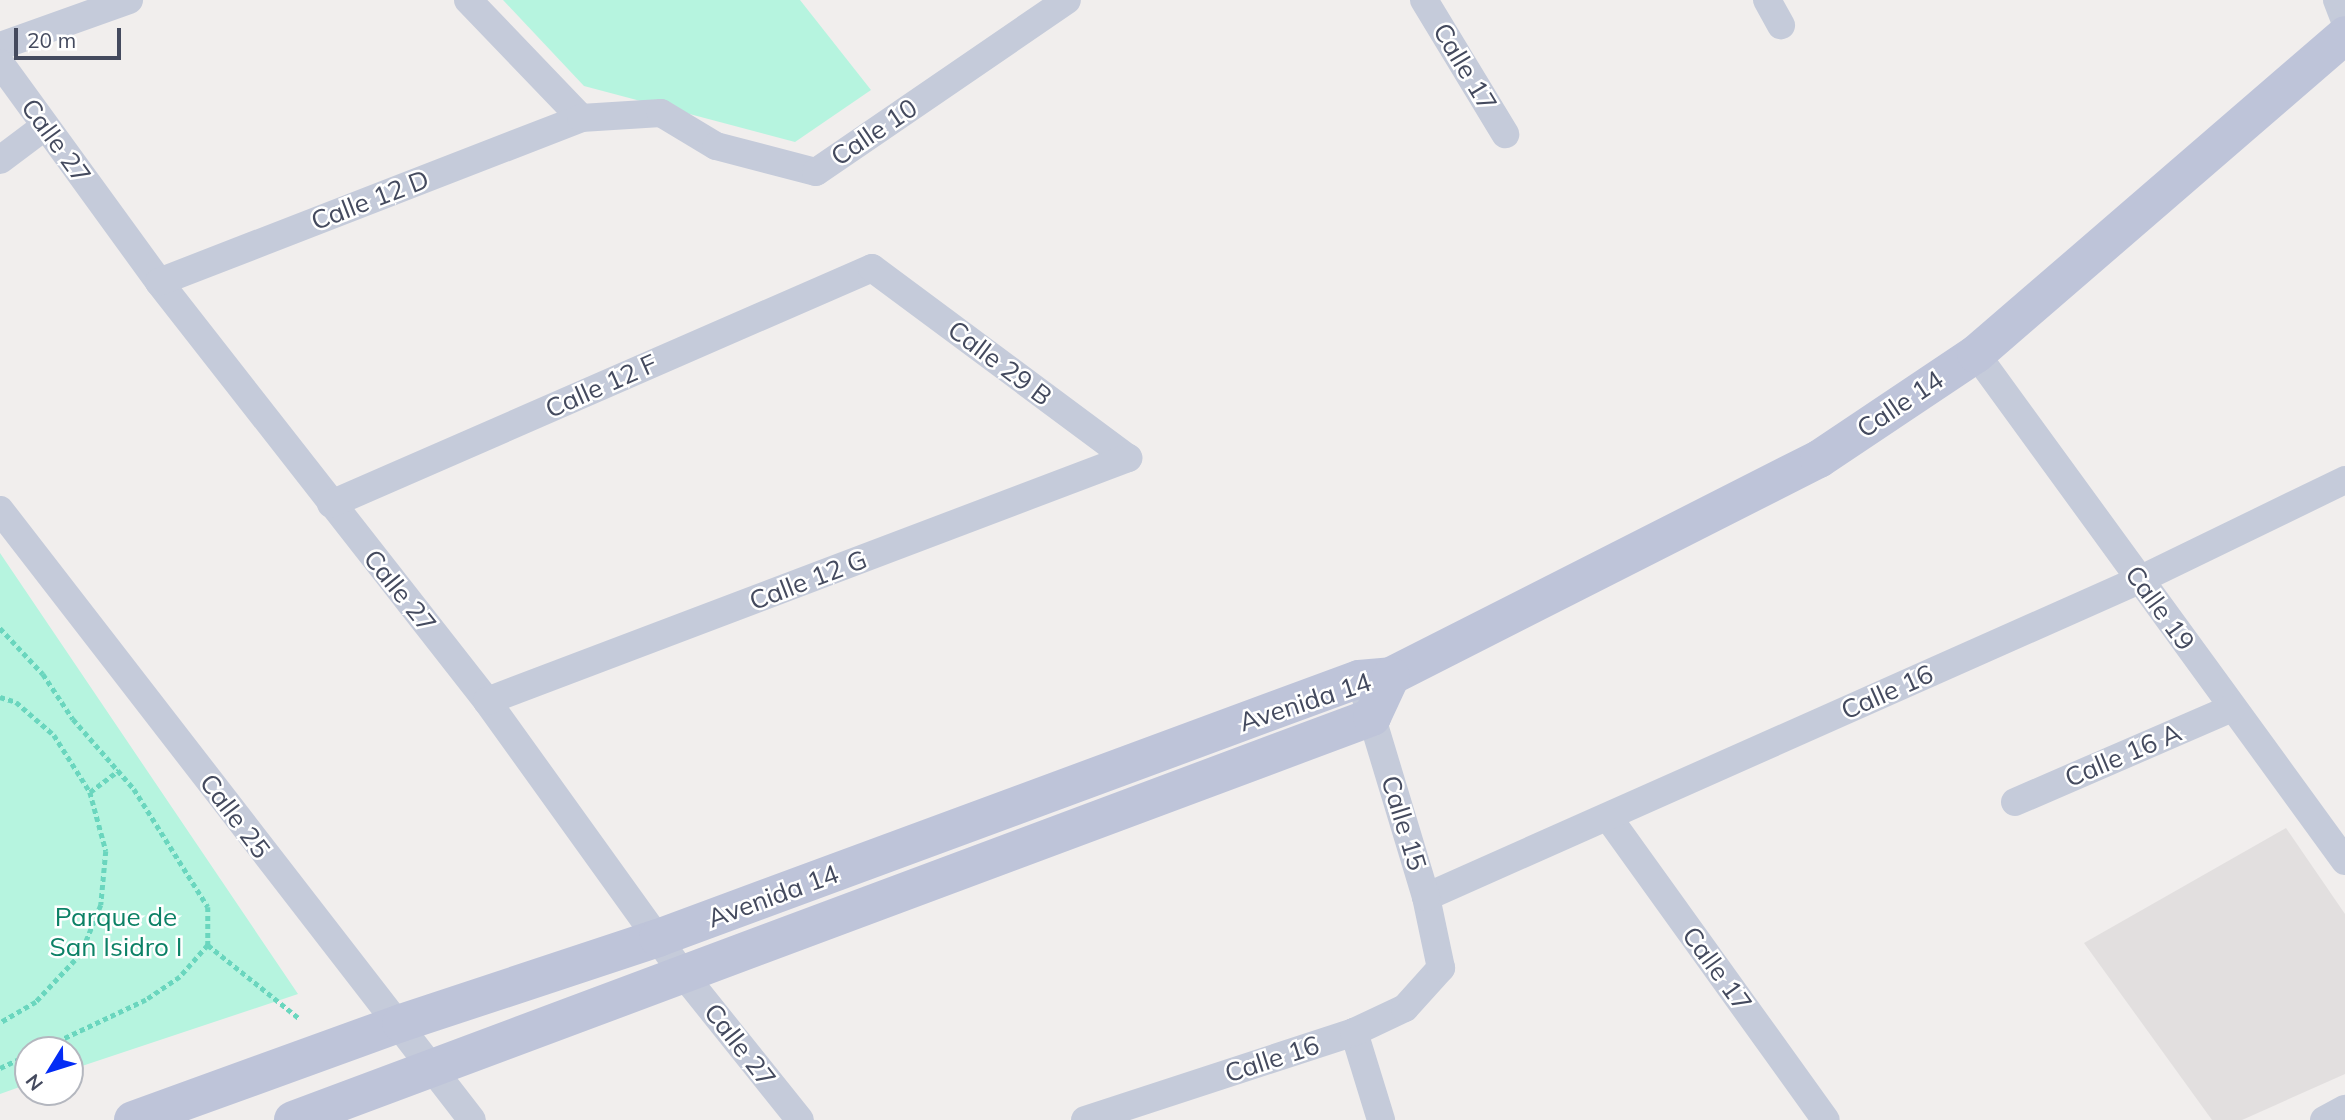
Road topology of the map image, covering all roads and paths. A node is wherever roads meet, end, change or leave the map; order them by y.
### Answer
1 (129, 0) edge
2 (468, 0) edge
3 (1067, 0) edge
4 (1424, 0) edge
5 (1767, 0) edge
6 (2337, 0) edge
7 (2345, 21) edge
8 (1781, 25) dead end
9 (2345, 35) edge
10 (0, 46) edge
11 (0, 63) edge
12 (581, 118) junction
13 (44, 127) junction
14 (1505, 134) dead end
15 (0, 160) edge
16 (873, 268) joint
17 (159, 282) junction
18 (1976, 354) junction
19 (1128, 458) joint
20 (2345, 480) edge
21 (331, 504) junction
22 (0, 510) edge
23 (2139, 580) junction
24 (0, 628) edge
25 (1375, 678) junction
26 (0, 697) edge
27 (488, 701) junction
28 (2232, 708) junction
29 (1372, 717) junction
30 (119, 770) junction
31 (90, 792) junction
32 (2015, 802) dead end
33 (1608, 817) junction
34 (2345, 861) edge
35 (1426, 897) junction
36 (658, 938) junction
37 (208, 945) junction
38 (1441, 968) joint
39 (683, 974) junction
40 (0, 1023) edge
41 (401, 1023) junction
42 (1354, 1032) junction
43 (70, 1036) edge
44 (335, 1048) junction
45 (433, 1071) junction
46 (2345, 1109) edge
47 (133, 1120) edge
48 (293, 1120) edge
49 (472, 1120) edge
50 (800, 1120) edge
51 (1085, 1120) edge
52 (1381, 1120) edge
53 (1826, 1120) edge
54 (2324, 1120) edge

1 - 10 street
2 - 12 street
3 - 12 street, Calle 10
4 - 14 street, Calle 17
5 - 8 street
6 - 7 street
9 - 18 street, Calle 14
11 - 13 street, Calle 27
12 - 17 street, Calle 12 D
13 - 15 street
13 - 17 street, Calle 27
16 - 19 street, Calle 29 B
16 - 21 street, Calle 12 F
17 - 21 street, Calle 27
18 - 23 street, Calle 19
18 - 25 street, Calle 14
19 - 27 street, Calle 12 G
20 - 23 street, Calle 16
21 - 27 street, Calle 27
22 - 41 street, Calle 25
23 - 28 street, Calle 19
23 - 33 street, Calle 16
24 - 30 path
25 - 29 street, Avenida 14
25 - 36 street, Avenida 14
26 - 31 path
27 - 36 street, Calle 27
28 - 32 street, Calle 16 A
28 - 34 street, Calle 19
29 - 35 street, Calle 15
29 - 39 street, Avenida 14
30 - 31 path
30 - 37 path
31 - 40 path
33 - 35 street, Calle 16
33 - 53 street, Calle 17
35 - 38 street, Calle 15
36 - 39 street, Calle 27
36 - 41 street, Avenida 14
37 - 43 path
37 - 44 path
38 - 42 street, Calle 16
39 - 45 street, Avenida 14
39 - 50 street, Calle 27
41 - 44 street, Avenida 14
41 - 45 street, Calle 25
42 - 51 street, Calle 16
42 - 52 street
44 - 47 street, Avenida 14
45 - 48 street, Avenida 14
45 - 49 street, Calle 25
46 - 54 street

